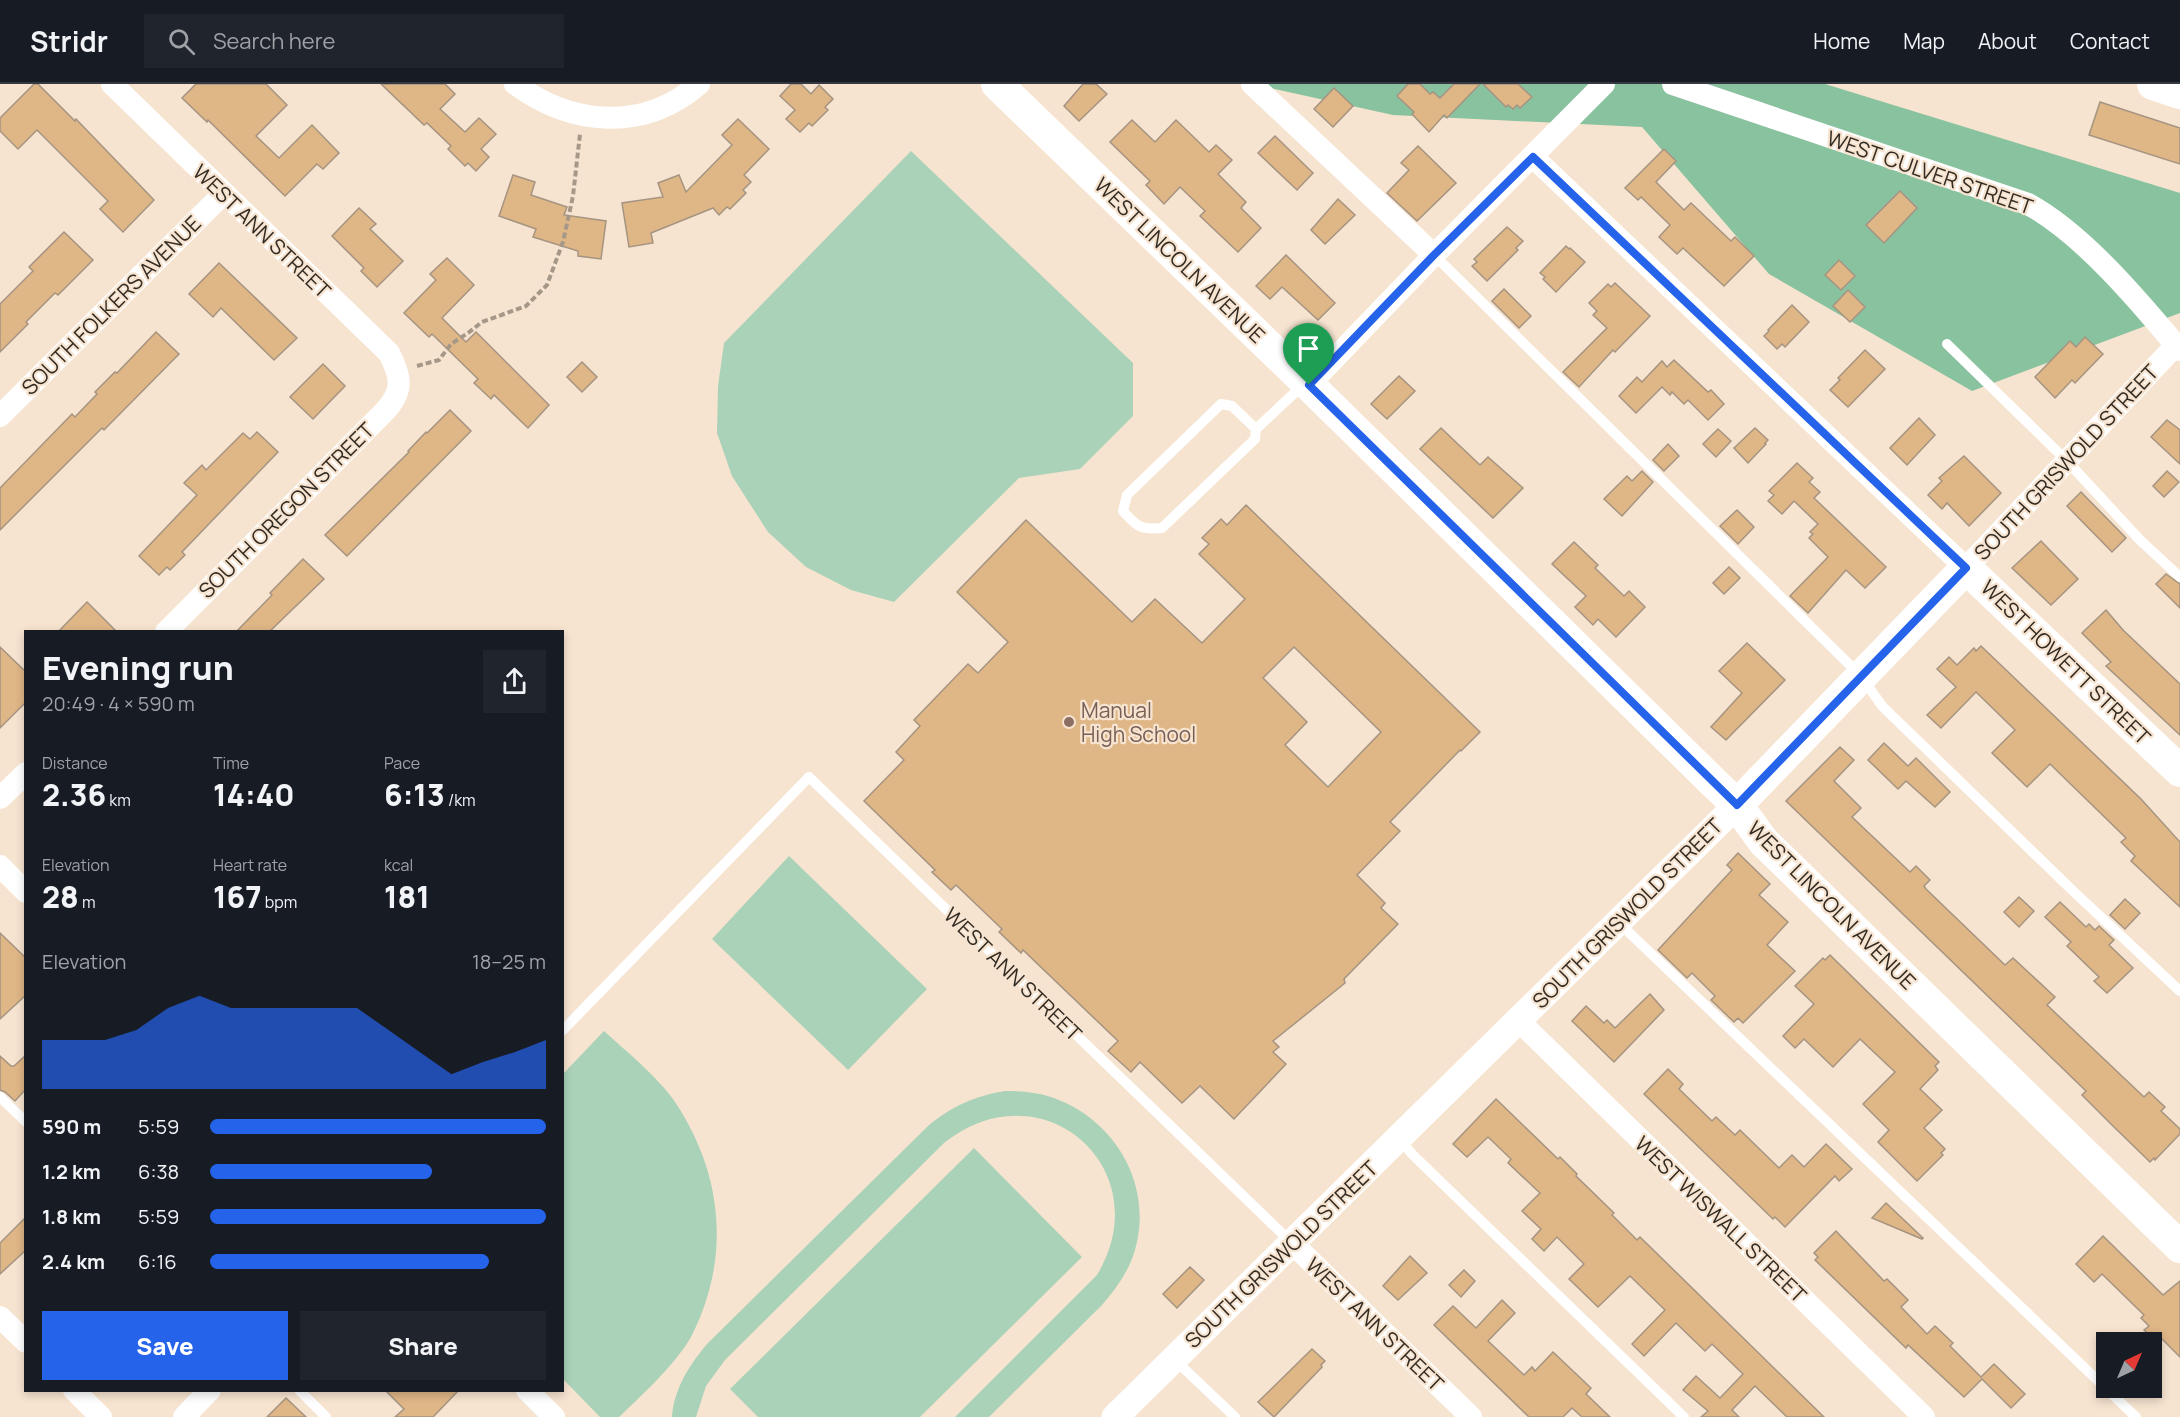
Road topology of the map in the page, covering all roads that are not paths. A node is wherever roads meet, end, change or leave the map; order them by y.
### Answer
1 (112, 84) edge
2 (515, 84) edge
3 (699, 84) edge
4 (998, 84) edge
5 (1252, 84) edge
6 (1604, 84) edge
7 (1672, 84) edge
8 (2153, 84) edge
9 (2180, 93) edge
10 (1533, 157) junction
11 (223, 194) junction
12 (1434, 255) junction
13 (1947, 344) dead end
14 (2178, 347) edge
15 (398, 376) joint
16 (1308, 383) junction
17 (0, 416) edge
18 (1256, 429) junction
19 (2067, 460) junction
20 (1966, 568) junction
21 (2180, 577) edge
22 (168, 630) edge
23 (1861, 676) junction
24 (2180, 771) edge
25 (24, 775) edge
26 (0, 798) edge
27 (1737, 805) junction
28 (0, 866) edge
29 (24, 890) edge
30 (1618, 922) junction
31 (2180, 992) edge
32 (1519, 1021) junction
33 (564, 1029) edge
34 (0, 1097) edge
35 (24, 1120) edge
36 (1399, 1138) junction
37 (1292, 1243) junction
38 (2180, 1247) edge
39 (0, 1317) edge
40 (24, 1340) edge
41 (1174, 1359) junction
42 (76, 1392) edge
43 (208, 1392) edge
44 (301, 1392) edge
45 (529, 1392) edge
46 (100, 1417) edge
47 (184, 1417) edge
48 (326, 1417) edge
49 (554, 1417) edge
50 (1115, 1417) edge
51 (1235, 1417) edge
52 (1471, 1417) edge
53 (1684, 1417) edge
54 (1924, 1417) edge
55 (2136, 1417) edge

1 - 11 street, WEST ANN STREET
2 - 3 street
4 - 16 main road, WEST LINCOLN AVENUE
5 - 12 street
6 - 10 street
7 - 14 street, WEST CULVER STREET
8 - 9 main road
10 - 12 street
10 - 20 street, WEST HOWETT STREET
11 - 15 street, WEST ANN STREET
11 - 17 street, SOUTH FOLKERS AVENUE
12 - 16 street
12 - 23 lane
13 - 19 lane
14 - 19 street, SOUTH GRISWOLD STREET
15 - 22 street, SOUTH OREGON STREET
16 - 18 lane
16 - 27 main road, WEST LINCOLN AVENUE
18 - 18 lane
19 - 20 street, SOUTH GRISWOLD STREET
19 - 21 lane
20 - 23 main road, SOUTH GRISWOLD STREET
20 - 24 main road, WEST HOWETT STREET
23 - 27 main road, SOUTH GRISWOLD STREET
23 - 31 lane
25 - 26 street
27 - 30 street, SOUTH GRISWOLD STREET
27 - 38 main road, WEST LINCOLN AVENUE
28 - 29 street
30 - 32 street, SOUTH GRISWOLD STREET
30 - 55 lane
32 - 36 street, SOUTH GRISWOLD STREET
32 - 54 street, WEST WISWALL STREET
33 - 37 lane, WEST ANN STREET
34 - 35 lane
36 - 37 street, SOUTH GRISWOLD STREET
36 - 53 lane
37 - 41 street, SOUTH GRISWOLD STREET
37 - 52 street, WEST ANN STREET
39 - 40 street
41 - 50 street, SOUTH GRISWOLD STREET
41 - 51 lane
42 - 46 street
43 - 47 street
44 - 48 lane
45 - 49 street

